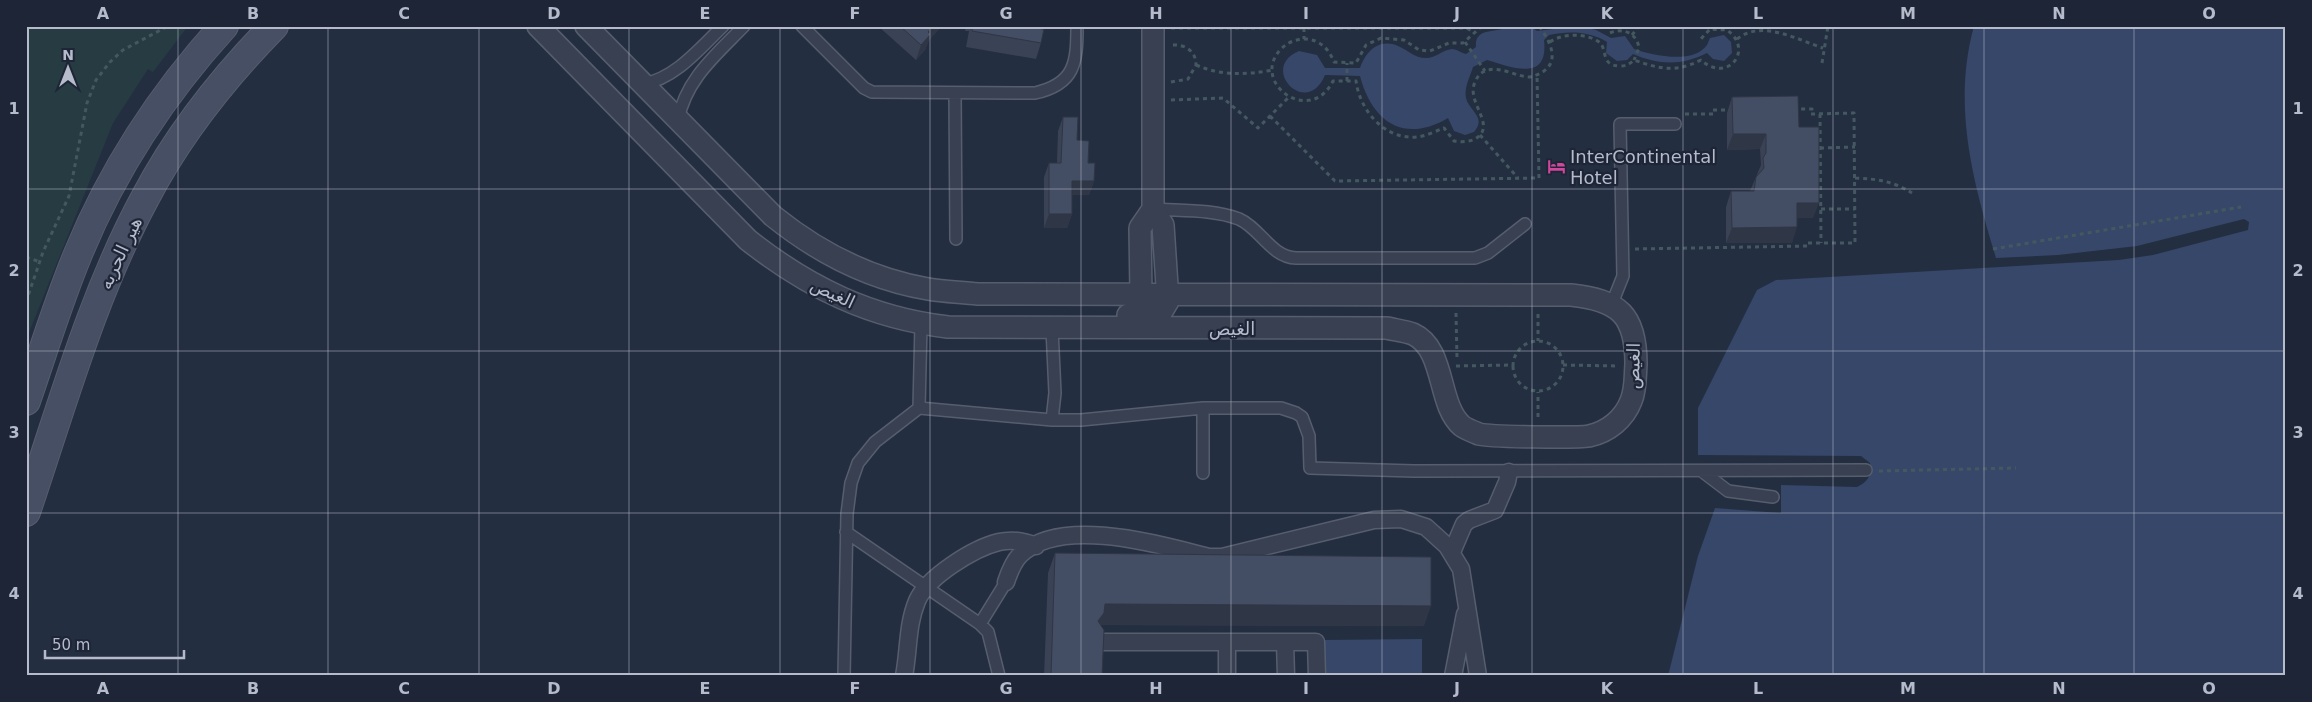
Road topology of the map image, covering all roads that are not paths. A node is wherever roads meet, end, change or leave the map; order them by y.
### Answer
1 (274, 26) edge
2 (538, 26) edge
3 (586, 26) edge
4 (723, 26) edge
5 (744, 26) edge
6 (802, 26) edge
7 (1077, 26) edge
8 (218, 31) edge
9 (1153, 33) edge
10 (642, 84) junction
11 (955, 93) junction
12 (678, 120) junction
13 (1675, 124) dead end
14 (1153, 209) junction
15 (1525, 224) dead end
16 (956, 239) dead end
17 (1141, 294) junction
18 (1168, 294) junction
19 (1612, 306) junction
20 (921, 324) junction
21 (1091, 328) junction
22 (1052, 329) junction
23 (26, 401) edge
24 (919, 408) junction
25 (1203, 408) junction
26 (1052, 420) junction
27 (1866, 470) dead end
28 (1509, 472) junction
29 (1703, 472) junction
30 (1204, 473) dead end
31 (1773, 497) dead end
32 (26, 512) edge
33 (846, 532) junction
34 (1036, 546) junction
35 (1452, 552) junction
36 (1006, 582) joint
37 (926, 587) junction
38 (1468, 600) junction
39 (980, 624) junction
40 (1102, 642) edge
41 (1285, 642) junction
42 (1227, 643) junction
43 (844, 676) edge
44 (904, 676) edge
45 (999, 676) edge
46 (1227, 676) edge
47 (1286, 676) edge
48 (1317, 676) edge
49 (1453, 676) edge
50 (1478, 676) edge

1 - 32 main road, هير الحربه
2 - 20 street, الغيص
3 - 10 street, الغيص
4 - 10 lane
5 - 12 lane
6 - 11 lane
7 - 11 lane
8 - 23 main road, هير الحربه
9 - 14 street
10 - 12 street, الغيص
11 - 16 lane
12 - 17 street, الغيص
13 - 19 lane
14 - 15 lane
14 - 17 street
14 - 18 street
17 - 18 street, الغيص
18 - 19 street, الغيص
18 - 21 street
19 - 21 street, الغيص
20 - 22 street, الغيص
20 - 24 lane
21 - 22 street, الغيص
22 - 26 lane
24 - 26 lane
24 - 33 lane
25 - 26 lane
25 - 28 lane
25 - 30 lane
27 - 29 lane
28 - 29 lane
28 - 35 street
29 - 31 lane
33 - 37 lane
33 - 43 lane
34 - 35 street
34 - 36 street
34 - 37 street
35 - 38 street
36 - 39 lane
37 - 39 lane
37 - 44 street
38 - 49 street
38 - 50 street
39 - 45 lane
40 - 42 street
41 - 42 street
41 - 47 street
41 - 48 street
42 - 46 street

